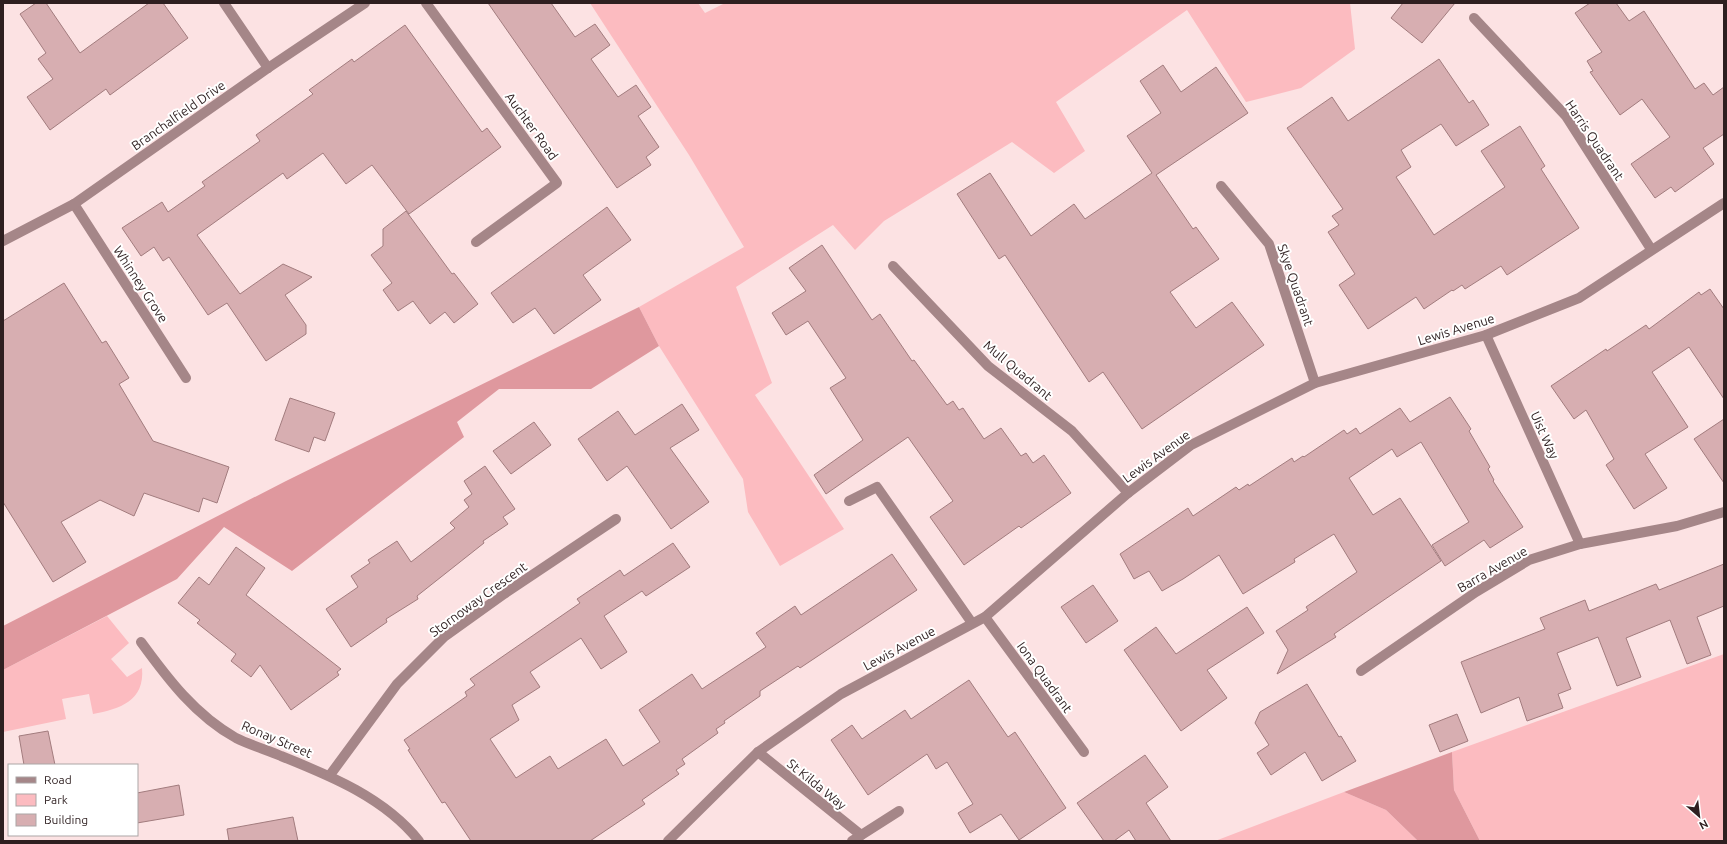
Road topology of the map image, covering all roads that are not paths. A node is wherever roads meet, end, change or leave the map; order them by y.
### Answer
1 (224, 3) edge
2 (365, 3) edge
3 (426, 3) edge
4 (1474, 18) dead end
5 (268, 68) junction
6 (1222, 186) dead end
7 (1724, 203) edge
8 (74, 204) junction
9 (3, 240) edge
10 (476, 242) dead end
11 (1651, 249) junction
12 (893, 266) dead end
13 (1486, 335) junction
14 (186, 378) dead end
15 (1316, 383) junction
16 (1128, 492) junction
17 (849, 501) dead end
18 (1724, 512) edge
19 (616, 519) dead end
20 (1580, 544) junction
21 (985, 617) junction
22 (972, 623) junction
23 (141, 642) dead end
24 (1361, 670) dead end
25 (758, 752) junction
26 (1084, 752) dead end
27 (330, 775) junction
28 (899, 811) dead end
29 (861, 835) junction
30 (419, 841) edge
31 (668, 841) edge
32 (852, 841) edge

1 - 5 street
2 - 5 street, Branchalfield Drive
3 - 10 street, Auchter Road
4 - 11 street, Harris Quadrant
5 - 8 street, Branchalfield Drive
6 - 15 street, Skye Quadrant
7 - 11 street, Lewis Avenue
8 - 9 street, Branchalfield Drive
8 - 14 street, Whinney Grove
11 - 13 street, Lewis Avenue
12 - 16 street, Mull Quadrant
13 - 15 street, Lewis Avenue
13 - 20 street, Uist Way
15 - 16 street, Lewis Avenue
16 - 21 street, Lewis Avenue
17 - 22 street
18 - 20 street, Barra Avenue
19 - 27 street, Stornoway Crescent
20 - 24 street, Barra Avenue
21 - 22 street, Lewis Avenue
21 - 26 street, Iona Quadrant
22 - 25 street, Lewis Avenue
23 - 27 street, Ronay Street
25 - 29 street, St Kilda Way
25 - 31 street, Lewis Avenue
27 - 30 street, Ronay Street
28 - 29 street
29 - 32 street

